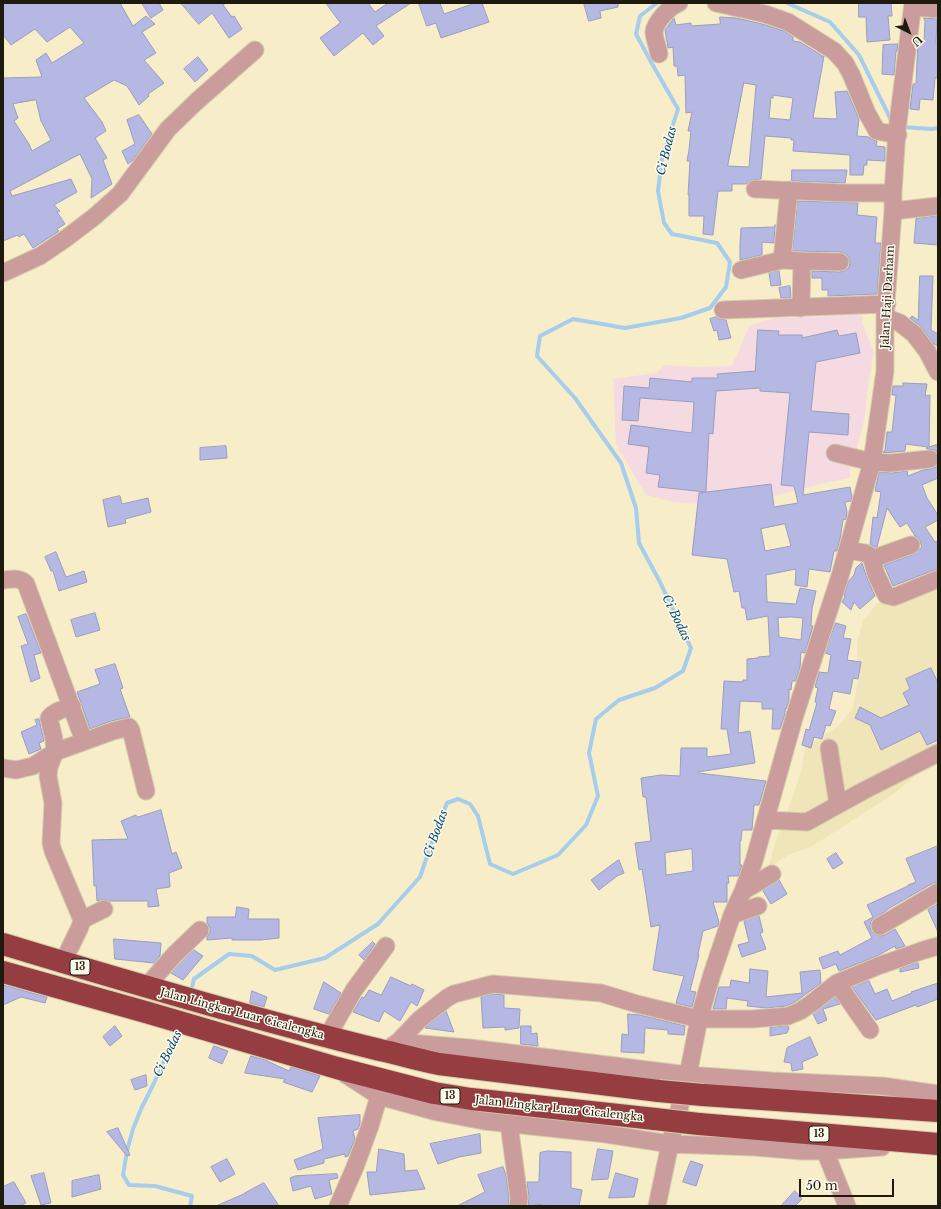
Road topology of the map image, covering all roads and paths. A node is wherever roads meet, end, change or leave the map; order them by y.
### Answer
1 (679, 3) edge
2 (716, 3) edge
3 (913, 5) edge
4 (938, 9) edge
5 (255, 50) dead end
6 (659, 54) dead end
7 (898, 132) junction
8 (754, 189) dead end
9 (789, 190) junction
10 (893, 193) junction
11 (938, 206) edge
12 (893, 211) junction
13 (782, 260) junction
14 (802, 261) junction
15 (840, 262) dead end
16 (741, 270) dead end
17 (3, 273) edge
18 (801, 308) junction
19 (723, 310) dead end
20 (886, 310) junction
21 (938, 372) edge
22 (835, 453) dead end
23 (930, 459) dead end
24 (872, 462) junction
25 (911, 545) dead end
26 (847, 550) junction
27 (872, 559) junction
28 (938, 579) edge
29 (4, 580) edge
30 (72, 706) junction
31 (84, 741) junction
32 (829, 748) dead end
33 (55, 752) junction
34 (938, 753) edge
35 (3, 768) edge
36 (146, 791) dead end
37 (838, 805) junction
38 (766, 820) junction
39 (772, 874) dead end
40 (743, 891) junction
41 (938, 892) edge
42 (758, 906) dead end
43 (104, 909) dead end
44 (732, 915) junction
45 (82, 920) junction
46 (880, 926) dead end
47 (200, 930) dead end
48 (3, 944) edge
49 (386, 946) dead end
50 (938, 946) edge
51 (62, 962) junction
52 (3, 972) edge
53 (837, 984) junction
54 (151, 989) junction
55 (699, 1019) junction
56 (870, 1030) dead end
57 (327, 1037) junction
58 (392, 1047) junction
59 (337, 1068) junction
60 (688, 1075) junction
61 (938, 1094) edge
62 (379, 1096) junction
63 (938, 1111) edge
64 (509, 1124) junction
65 (670, 1144) junction
66 (936, 1144) edge
67 (826, 1151) junction
68 (338, 1206) edge
69 (518, 1206) edge
70 (657, 1206) edge
71 (847, 1206) edge

1 - 6 street
2 - 7 street
3 - 4 street
3 - 7 street, Jalan Haji Darham
5 - 17 street
7 - 10 street, Jalan Haji Darham
8 - 9 street
9 - 10 street
9 - 13 street
10 - 12 street, Jalan Haji Darham
11 - 12 street
12 - 20 street, Jalan Haji Darham
13 - 14 street
13 - 16 street
14 - 15 street
14 - 18 street
18 - 19 street
18 - 20 street
20 - 21 street
20 - 24 street, Jalan Haji Darham
22 - 24 street
23 - 24 street
24 - 26 street, Jalan Haji Darham
25 - 27 street
26 - 27 street
26 - 38 street, Jalan Haji Darham
27 - 28 street
29 - 30 street
30 - 31 street
30 - 33 street
31 - 33 street
31 - 36 street
32 - 37 street
33 - 35 street
33 - 45 street
34 - 37 street
37 - 38 street
38 - 40 street, Jalan Haji Darham
39 - 40 street
40 - 44 street, Jalan Haji Darham
41 - 46 street
42 - 44 street
43 - 45 street
44 - 55 street, Jalan Haji Darham
45 - 51 street
47 - 54 street
48 - 51 highway, Jalan Lingkar Luar Cicalengka / 13
49 - 57 street
50 - 53 street
51 - 54 highway, Jalan Lingkar Luar Cicalengka / 13
52 - 59 highway, Jalan Lingkar Luar Cicalengka / 13
53 - 55 street
53 - 56 street
54 - 57 highway, Jalan Lingkar Luar Cicalengka / 13
55 - 58 street
55 - 60 street, Jalan Haji Darham
57 - 58 highway, Jalan Lingkar Luar Cicalengka / 13
58 - 60 street
58 - 63 highway, Jalan Lingkar Luar Cicalengka / 13, bridge
59 - 62 street
59 - 66 highway, Jalan Lingkar Luar Cicalengka / 13, bridge
60 - 61 street
60 - 65 street, Jalan Haji Darham
62 - 64 street
62 - 68 street
64 - 65 street
64 - 69 street
65 - 67 street
65 - 70 street, Jalan Haji Darham
66 - 67 street
67 - 71 street

